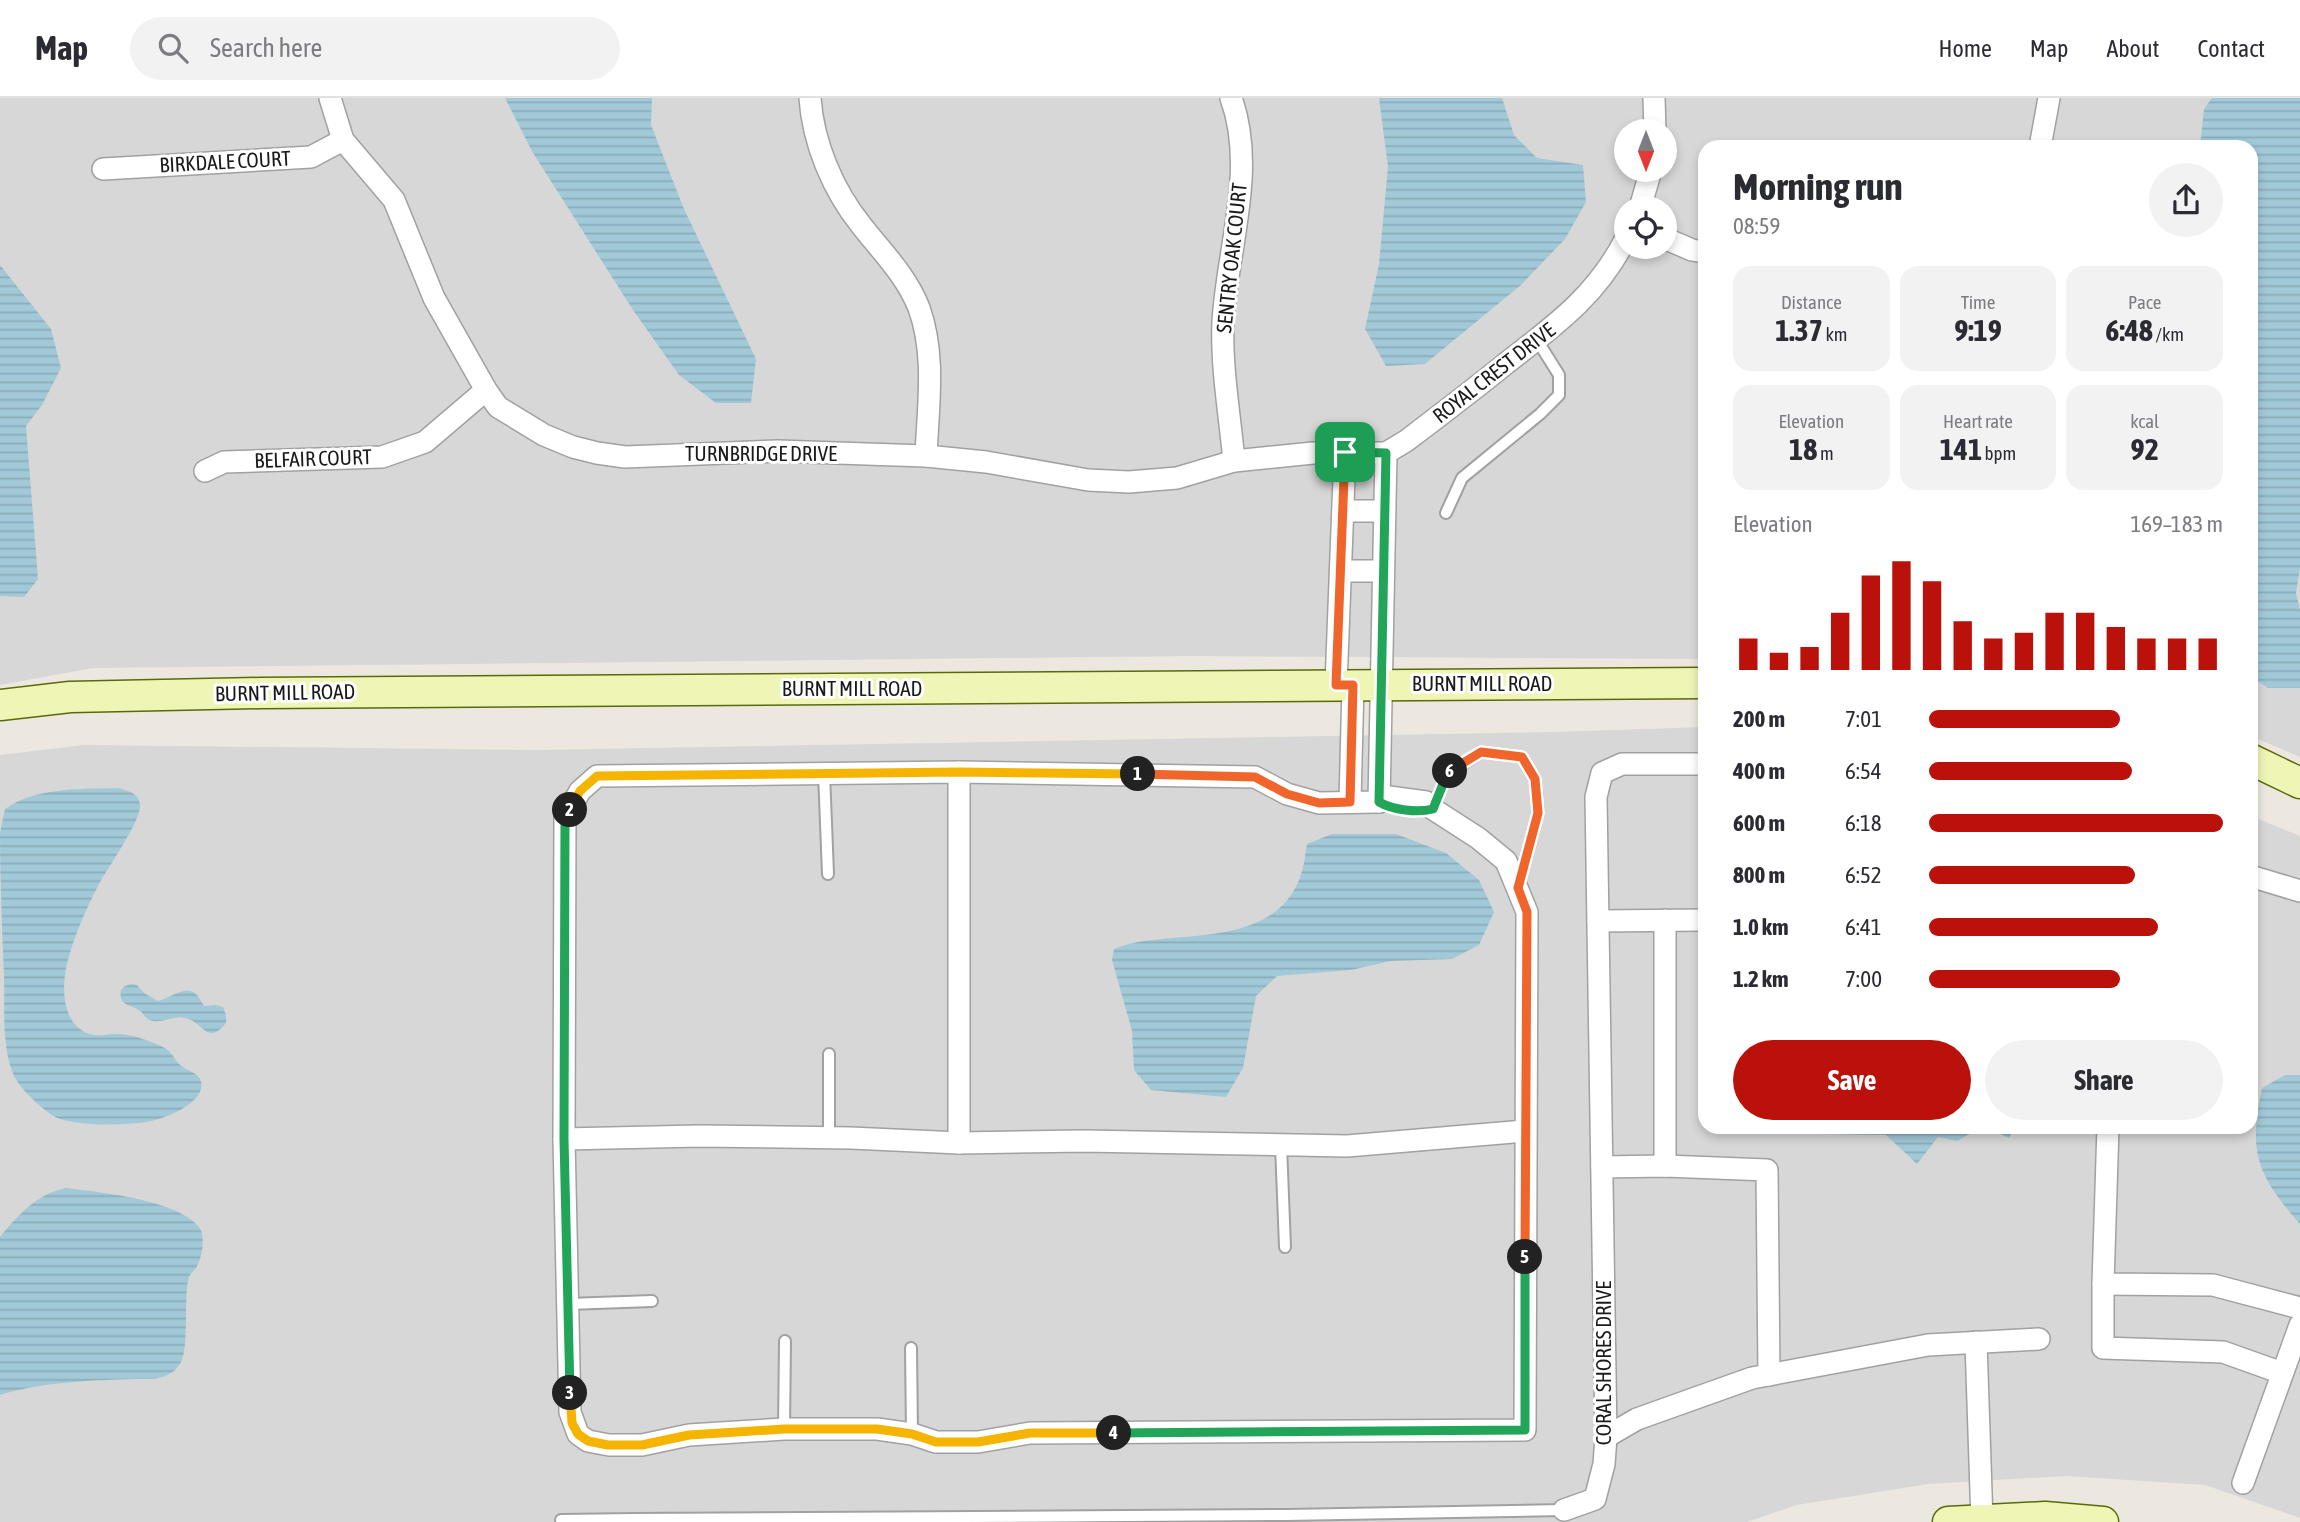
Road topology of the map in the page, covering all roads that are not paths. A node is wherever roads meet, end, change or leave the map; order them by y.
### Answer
1 (330, 98) edge
2 (810, 98) edge
3 (1231, 98) edge
4 (1654, 98) edge
5 (2049, 98) edge
6 (1655, 119) edge
7 (343, 140) junction
8 (2041, 140) edge
9 (103, 169) dead end
10 (1677, 243) edge
11 (1698, 251) edge
12 (1616, 259) edge
13 (1537, 340) junction
14 (486, 390) junction
15 (1345, 452) junction
16 (1386, 453) junction
17 (926, 456) junction
18 (1234, 461) junction
19 (205, 471) dead end
20 (1343, 511) junction
21 (1383, 511) junction
22 (1446, 513) dead end
23 (1342, 571) junction
24 (1382, 571) junction
25 (1698, 684) edge
26 (1356, 685) junction
27 (0, 705) edge
28 (2258, 763) edge
29 (1698, 764) edge
30 (959, 772) junction
31 (824, 773) junction
32 (2300, 783) edge
33 (1350, 802) junction
34 (1379, 802) junction
35 (1433, 809) junction
36 (828, 874) dead end
37 (2258, 878) edge
38 (1518, 888) junction
39 (2300, 891) edge
40 (1598, 920) junction
41 (1665, 920) junction
42 (1698, 920) edge
43 (829, 1054) dead end
44 (1525, 1130) junction
45 (2108, 1134) edge
46 (829, 1137) junction
47 (564, 1139) junction
48 (959, 1143) junction
49 (1281, 1145) junction
50 (1665, 1166) junction
51 (1602, 1167) junction
52 (1285, 1247) dead end
53 (2103, 1284) junction
54 (652, 1301) dead end
55 (568, 1304) junction
56 (2300, 1308) edge
57 (2300, 1325) edge
58 (2039, 1339) dead end
59 (785, 1341) dead end
60 (1976, 1342) junction
61 (911, 1348) dead end
62 (2283, 1373) junction
63 (1769, 1375) junction
64 (784, 1429) junction
65 (912, 1434) junction
66 (1606, 1437) junction
67 (2242, 1483) dead end
68 (1564, 1510) joint
69 (1301, 1518) edge
70 (1038, 1519) edge
71 (1238, 1519) edge
72 (561, 1520) dead end
73 (635, 1520) edge
74 (1982, 1521) edge
75 (1948, 1522) edge
76 (2103, 1522) edge

1 - 7 street, TURNBRIDGE DRIVE
2 - 17 street
3 - 18 street, SENTRY OAK COURT
4 - 6 street
5 - 8 street
7 - 9 street, BIRKDALE COURT
7 - 14 street, TURNBRIDGE DRIVE
10 - 11 street
12 - 13 street, ROYAL CREST DRIVE
13 - 16 street, ROYAL CREST DRIVE
13 - 22 lane
14 - 17 street, TURNBRIDGE DRIVE
14 - 19 street, BELFAIR COURT
15 - 16 street, TURNBRIDGE DRIVE
15 - 18 street, TURNBRIDGE DRIVE
15 - 20 street
16 - 21 street
17 - 18 street, TURNBRIDGE DRIVE
20 - 21 street
20 - 23 street
21 - 24 street
23 - 24 street
23 - 26 street
24 - 26 street
25 - 26 street, BURNT MILL ROAD
26 - 27 street, BURNT MILL ROAD
26 - 33 street
26 - 34 street
28 - 32 street
29 - 40 street, CORAL SHORES DRIVE
30 - 31 street
30 - 33 street
30 - 48 street
31 - 36 lane
31 - 47 street
33 - 34 street
34 - 35 street
35 - 38 street
35 - 38 lane
37 - 39 street
38 - 44 street
40 - 41 street
40 - 51 street, CORAL SHORES DRIVE
41 - 42 street
41 - 50 street
43 - 46 lane
44 - 49 street
44 - 65 street
45 - 53 street
46 - 47 street
46 - 48 street
47 - 55 street
48 - 49 street
49 - 52 lane
50 - 51 street
50 - 63 street
51 - 66 street, CORAL SHORES DRIVE
53 - 56 street
53 - 62 street
54 - 55 lane
55 - 64 street
57 - 62 street
58 - 60 street
59 - 64 lane
60 - 63 street
60 - 74 street
61 - 65 lane
62 - 67 street
63 - 66 street
64 - 65 street
66 - 68 street, CORAL SHORES DRIVE
68 - 69 lane, CORAL SHORES DRIVE
69 - 71 lane, CORAL SHORES DRIVE
70 - 71 lane, CORAL SHORES DRIVE
70 - 73 lane, CORAL SHORES DRIVE
72 - 73 lane, CORAL SHORES DRIVE
74 - 75 street
74 - 76 street

